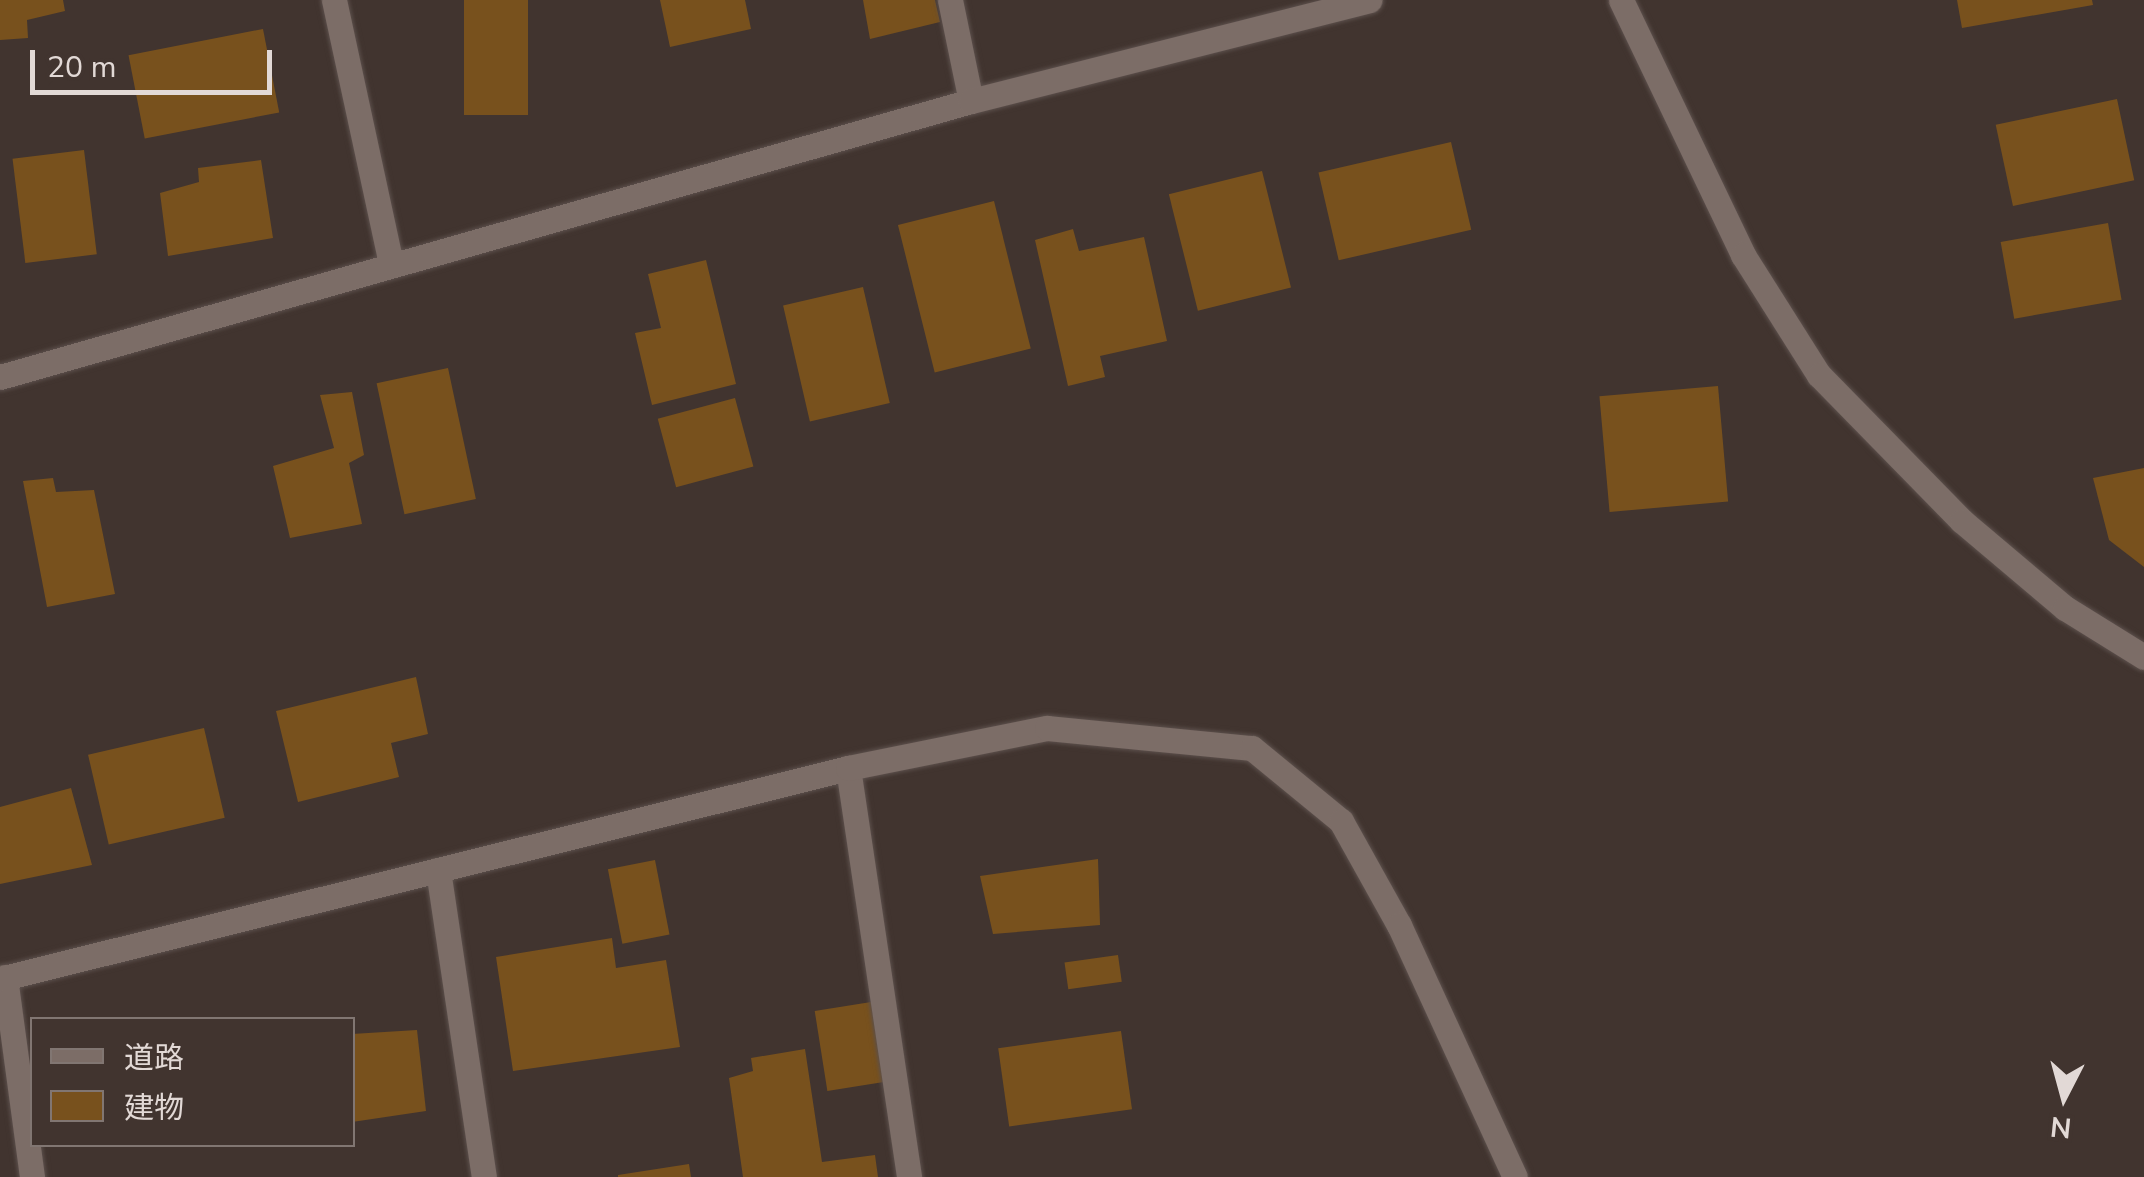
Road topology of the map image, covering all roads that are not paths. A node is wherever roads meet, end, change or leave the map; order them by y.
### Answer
1 (334, 0) edge
2 (950, 0) edge
3 (1368, 0) edge
4 (1621, 0) edge
5 (971, 101) junction
6 (390, 264) junction
7 (0, 377) edge
8 (2144, 657) edge
9 (848, 768) junction
10 (438, 870) junction
11 (2, 978) edge
12 (32, 1177) edge
13 (484, 1177) edge
14 (909, 1177) edge
15 (1515, 1177) edge

1 - 6 street
2 - 5 street
3 - 5 street
4 - 8 street
5 - 6 street
6 - 7 street
9 - 10 street
9 - 14 street
9 - 15 street
10 - 11 street
10 - 13 street
11 - 12 street

